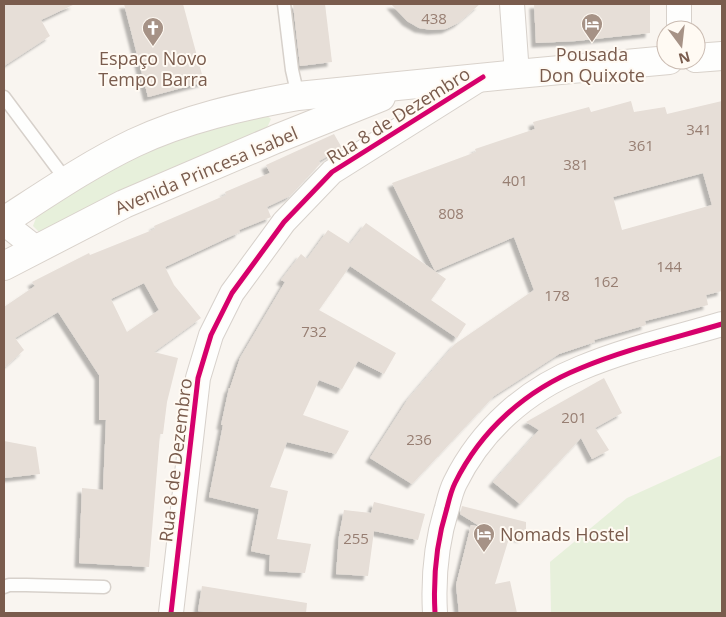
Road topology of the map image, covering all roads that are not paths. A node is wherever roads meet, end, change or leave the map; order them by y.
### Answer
1 (284, 4) edge
2 (512, 4) edge
3 (679, 4) edge
4 (679, 20) edge
5 (722, 56) edge
6 (706, 57) edge
7 (656, 61) edge
8 (517, 74) junction
9 (483, 77) junction
10 (413, 85) junction
11 (4, 96) edge
12 (298, 96) junction
13 (265, 102) junction
14 (276, 140) junction
15 (66, 180) junction
16 (4, 222) edge
17 (37, 249) junction
18 (4, 266) edge
19 (722, 324) edge
20 (4, 587) edge
21 (104, 587) dead end
22 (171, 613) edge
23 (435, 613) edge

1 - 12 lane
2 - 8 street
3 - 4 street
5 - 6 main road
7 - 8 main road, Avenida Princesa Isabel
8 - 9 main road, Avenida Princesa Isabel
9 - 10 main road, Avenida Princesa Isabel
9 - 22 street, Rua 8 de Dezembro
10 - 12 main road, Avenida Princesa Isabel
10 - 14 main road, Avenida Princesa Isabel
11 - 15 lane
12 - 13 main road, Avenida Princesa Isabel
13 - 14 main road
13 - 15 main road, Avenida Princesa Isabel
14 - 17 main road, Avenida Princesa Isabel
15 - 16 main road, Avenida Princesa Isabel
16 - 17 street
17 - 18 main road, Avenida Princesa Isabel
19 - 23 street
20 - 21 lane

